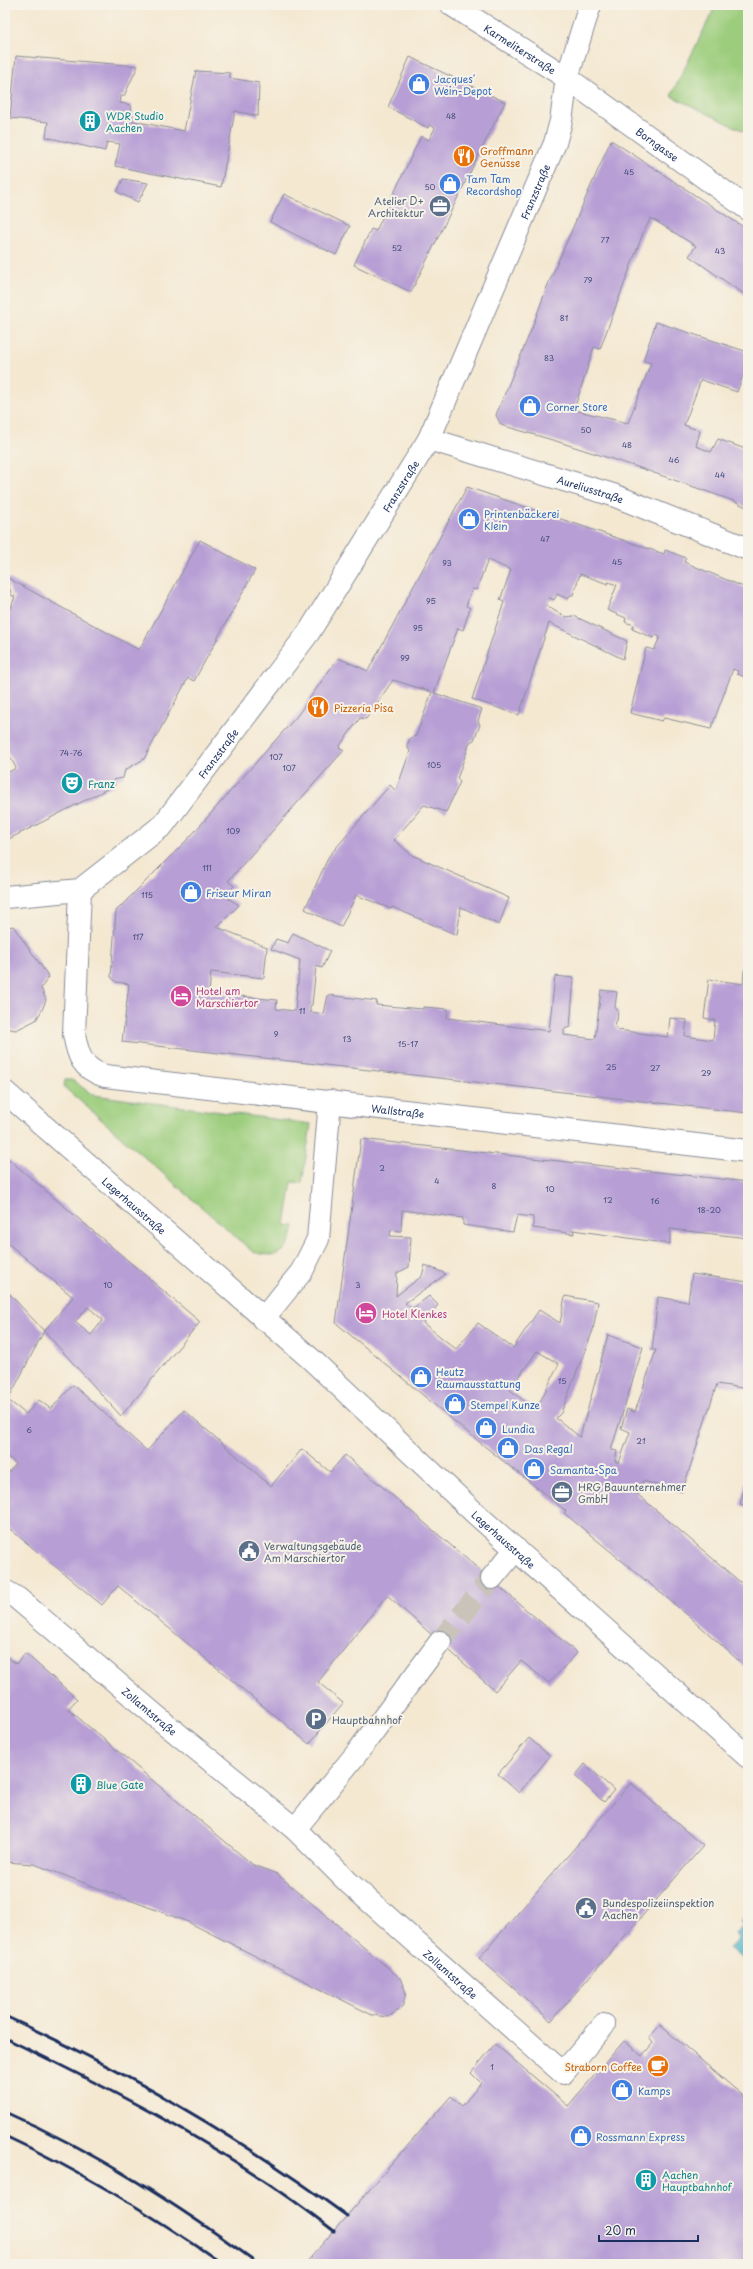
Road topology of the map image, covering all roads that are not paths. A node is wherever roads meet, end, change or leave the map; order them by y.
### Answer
1 (452, 5) edge
2 (590, 5) edge
3 (567, 78) junction
4 (748, 208) edge
5 (429, 439) junction
6 (748, 549) edge
7 (80, 890) junction
8 (5, 898) edge
9 (5, 1092) edge
10 (330, 1101) junction
11 (748, 1151) edge
12 (263, 1319) junction
13 (516, 1549) junction
14 (492, 1578) tunnel mouth
15 (5, 1591) edge
16 (440, 1642) tunnel mouth
17 (748, 1757) edge
18 (295, 1829) junction
19 (604, 2025) dead end

1 - 3 street, Karmeliterstraße
2 - 3 street, Franzstraße
3 - 4 street, Borngasse
3 - 5 street, Franzstraße
5 - 6 street, Aureliusstraße
5 - 7 street, Franzstraße
7 - 8 street
7 - 10 street, Wallstraße
9 - 12 street, Lagerhausstraße
10 - 11 street, Wallstraße
10 - 12 street
12 - 13 street, Lagerhausstraße
13 - 14 street
13 - 17 street, Lagerhausstraße
15 - 18 street, Zollamtstraße
16 - 18 street
18 - 19 street, Zollamtstraße

